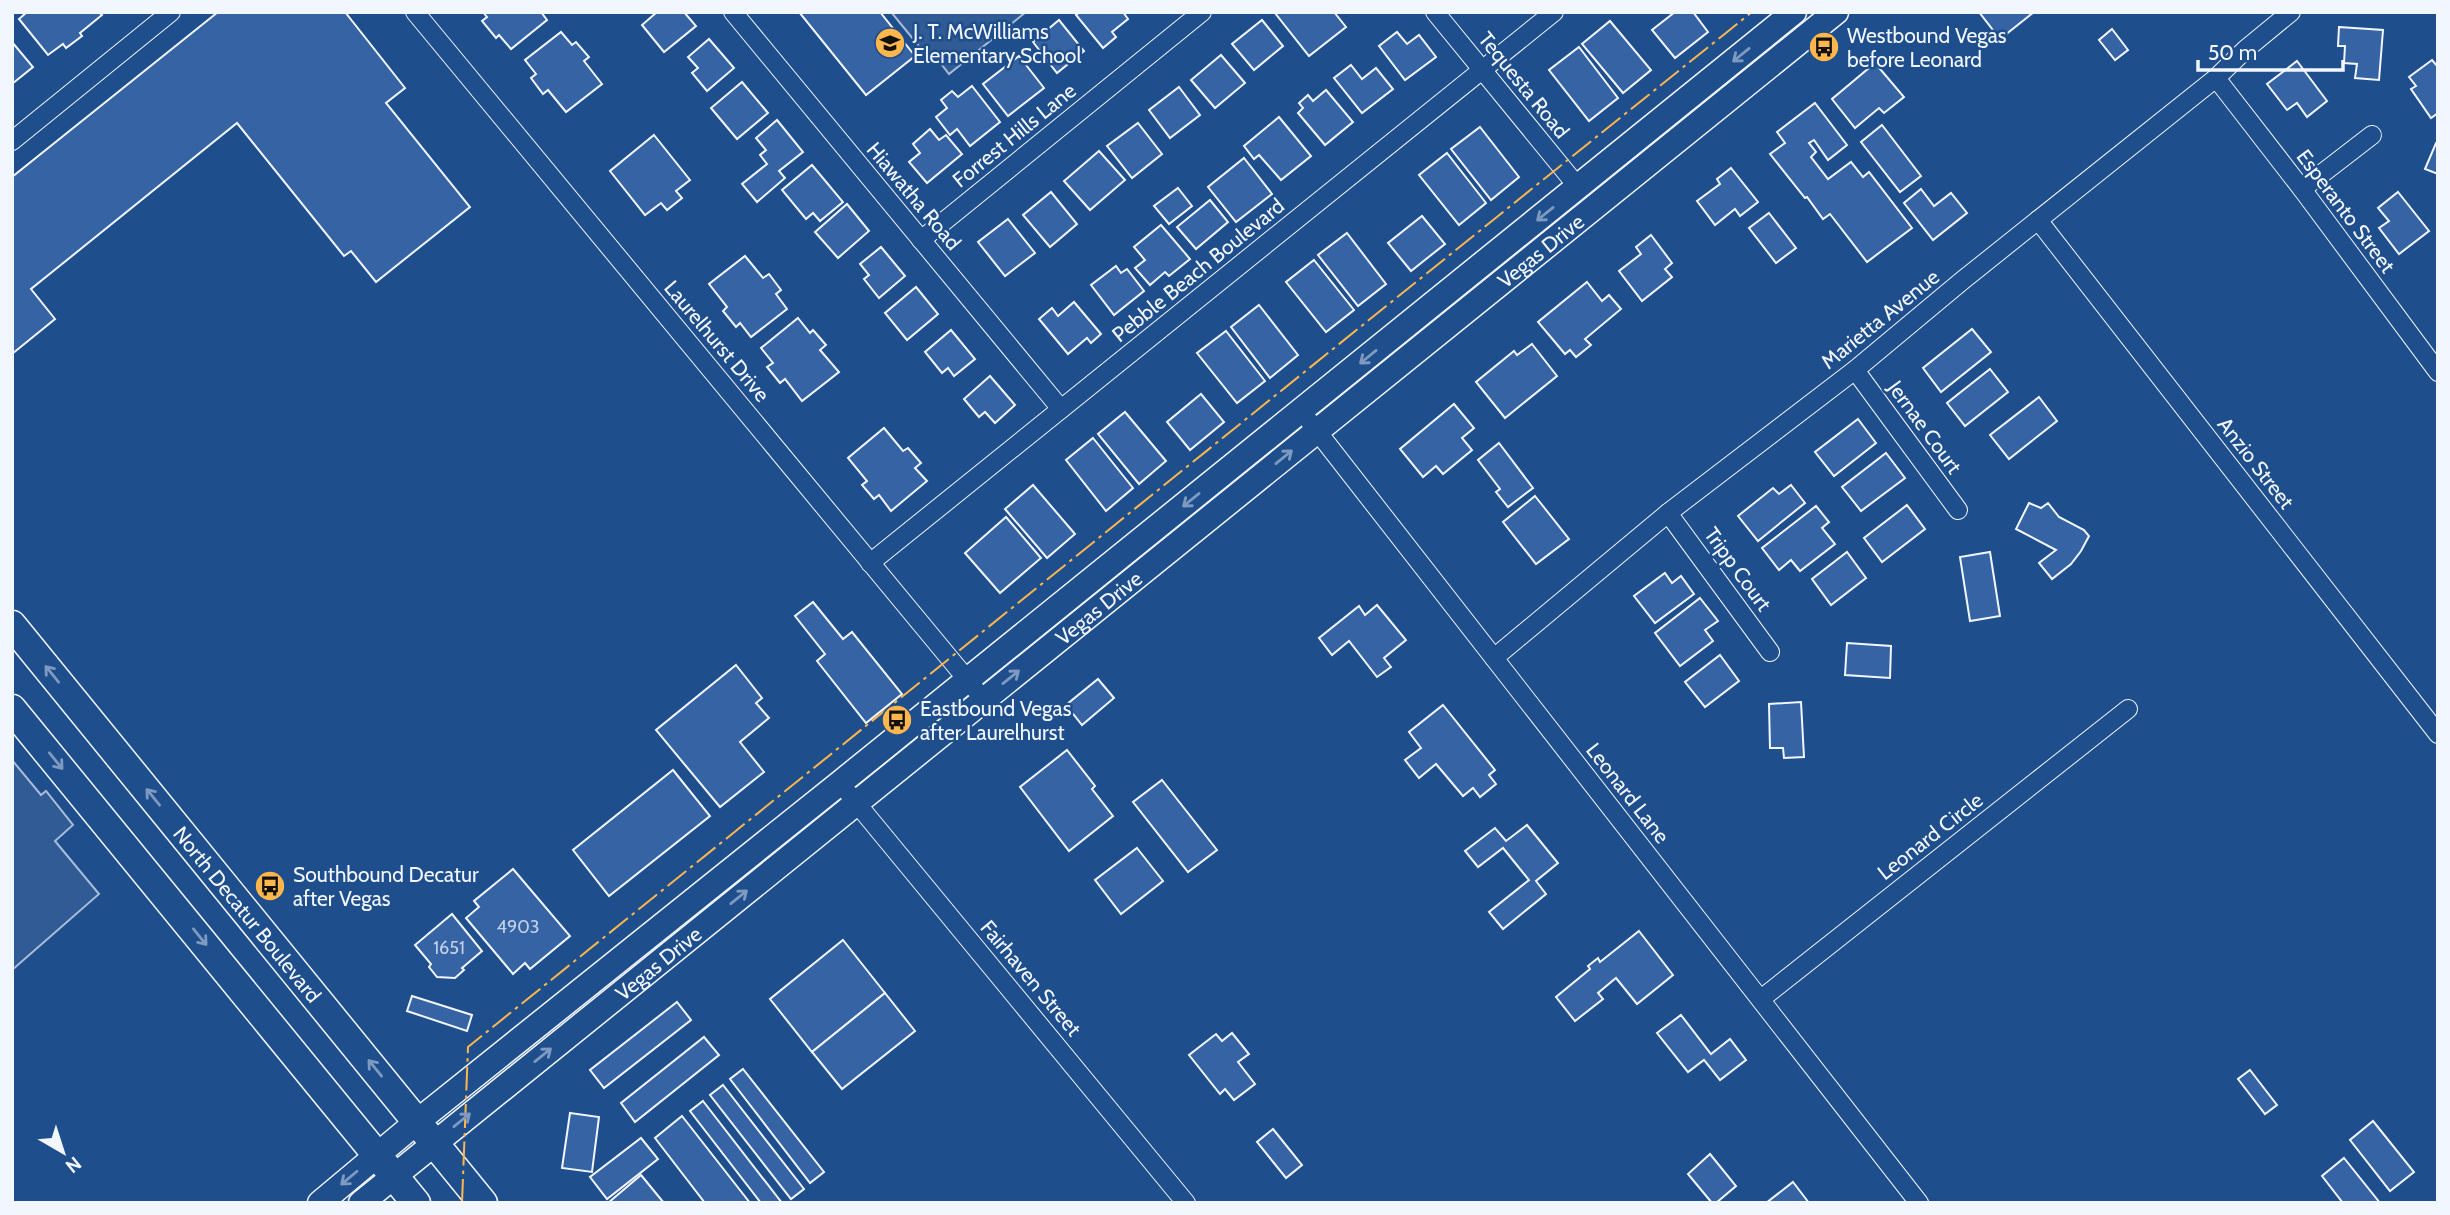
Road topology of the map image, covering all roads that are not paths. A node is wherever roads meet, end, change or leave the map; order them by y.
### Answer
1 (171, 12) edge
2 (415, 12) edge
3 (733, 12) edge
4 (1202, 12) edge
5 (1435, 12) edge
6 (1554, 12) edge
7 (1794, 12) edge
8 (1836, 12) edge
9 (2291, 12) edge
10 (1482, 70) junction
11 (2216, 78) junction
12 (1708, 82) junction
13 (1725, 102) junction
14 (1645, 133) junction
15 (2371, 135) dead end
16 (12, 141) edge
17 (1661, 152) junction
18 (1578, 187) junction
19 (2302, 188) junction
20 (2038, 220) junction
21 (921, 240) junction
22 (1855, 370) junction
23 (2438, 372) edge
24 (1061, 410) junction
25 (1301, 411) junction
26 (1317, 430) junction
27 (1958, 510) dead end
28 (1668, 513) junction
29 (870, 563) junction
30 (12, 625) edge
31 (1770, 652) dead end
32 (1494, 658) junction
33 (967, 680) junction
34 (983, 699) junction
35 (12, 709) edge
36 (2128, 709) dead end
37 (2438, 734) edge
38 (848, 793) junction
39 (761, 847) junction
40 (776, 866) junction
41 (681, 911) junction
42 (698, 931) junction
43 (1761, 999) junction
44 (426, 1132) junction
45 (387, 1165) junction
46 (320, 1203) edge
47 (361, 1203) edge
48 (416, 1203) edge
49 (483, 1203) edge
50 (1186, 1203) edge
51 (1919, 1203) edge

1 - 16 street
2 - 29 street, Laurelhurst Drive
3 - 21 street, Hiawatha Road
4 - 21 street, Forrest Hills Lane
5 - 10 street, Tequesta Road
6 - 10 street, Pebble Beach Boulevard
7 -> 12 main road, Vegas Drive
8 - 13 main road, Vegas Drive
9 - 11 street, Marietta Avenue
10 - 18 street, Tequesta Road
10 - 24 street, Pebble Beach Boulevard
11 - 19 street, Esperanto Street
11 - 20 street, Marietta Avenue
12 - 13 main road
12 - 14 main road, Vegas Drive
13 - 17 main road, Vegas Drive
14 - 17 main road
14 - 18 main road, Vegas Drive
15 - 19 street
17 - 26 main road, Vegas Drive
18 -> 25 main road, Vegas Drive
19 - 23 street, Esperanto Street
20 - 22 street, Marietta Avenue
20 - 37 street, Anzio Street
21 - 24 street, Hiawatha Road
22 - 27 street, Jernae Court
22 - 28 street, Marietta Avenue
24 - 29 street, Pebble Beach Boulevard
25 - 26 street, Leonard Lane
25 -> 33 main road, Vegas Drive
26 - 32 street, Leonard Lane
34 -> 26 main road, Vegas Drive
28 - 31 street, Tripp Court
28 - 32 street, Marietta Avenue
29 - 33 street, Laurelhurst Drive
44 -> 30 main road, North Decatur Boulevard
32 - 43 street, Leonard Lane
33 - 34 street, Laurelhurst Drive
33 - 38 main road, Vegas Drive
34 - 38 main road, Vegas Drive
35 -> 45 main road
36 - 43 street, Leonard Circle
38 - 39 main road, Vegas Drive
38 - 40 main road, Vegas Drive
38 - 50 street, Fairhaven Street
39 - 40 main road
39 - 41 main road, Vegas Drive
42 -> 40 main road, Vegas Drive
41 - 42 main road
41 - 44 main road, Vegas Drive
44 -> 42 main road, Vegas Drive
43 - 51 street, Leonard Lane
44 - 45 main road, Vegas Drive
44 - 49 main road, North Decatur Boulevard
45 -> 46 main road, Vegas Drive
45 - 47 main road, Vegas Drive
45 - 48 main road

